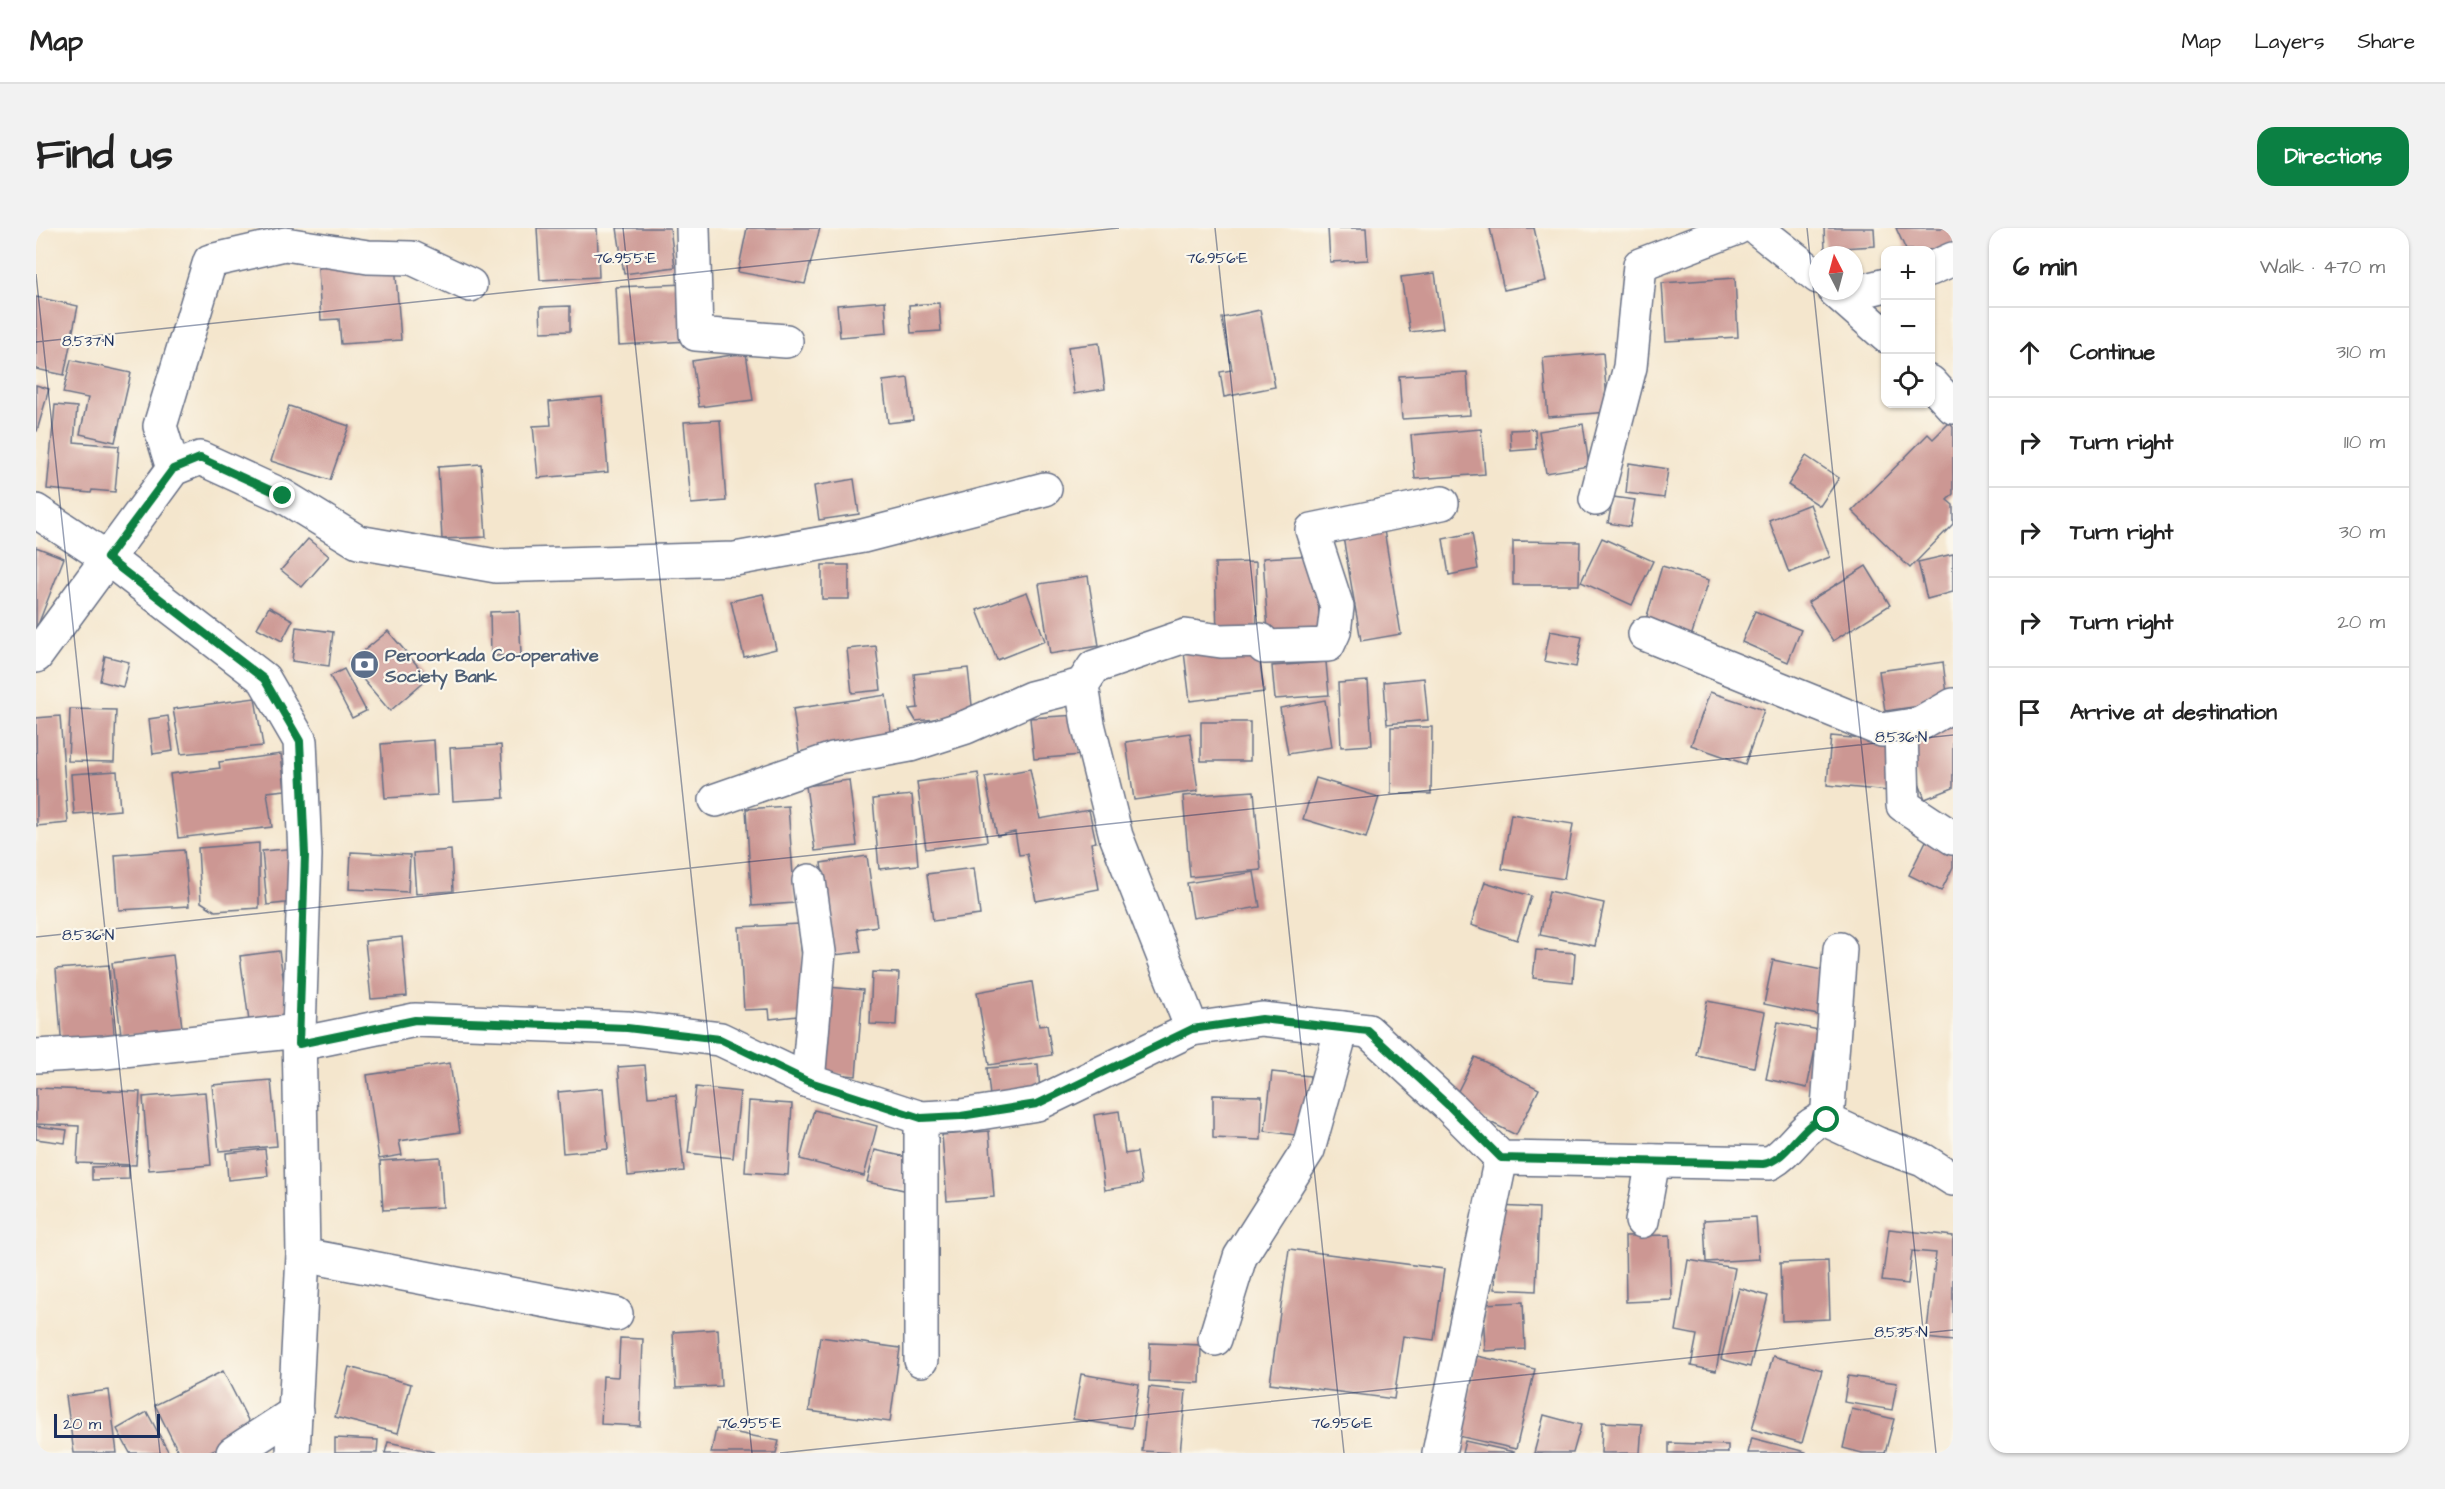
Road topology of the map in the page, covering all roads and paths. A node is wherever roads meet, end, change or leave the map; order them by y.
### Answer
1 (693, 228) edge
2 (1737, 228) edge
3 (1756, 228) edge
4 (287, 236) edge
5 (1953, 259) edge
6 (1935, 267) edge
7 (1809, 270) edge
8 (470, 285) dead end
9 (1881, 285) edge
10 (1863, 286) edge
11 (1845, 300) edge
12 (1881, 332) edge
13 (786, 341) dead end
14 (1935, 387) edge
15 (1953, 407) edge
16 (173, 469) junction
17 (1045, 489) dead end
18 (1596, 499) dead end
19 (1442, 503) dead end
20 (36, 511) edge
21 (107, 558) junction
22 (1645, 634) dead end
23 (36, 656) edge
24 (1082, 685) junction
25 (1953, 705) edge
26 (1901, 729) junction
27 (716, 800) dead end
28 (1953, 838) edge
29 (809, 881) dead end
30 (1840, 949) dead end
31 (1342, 1028) junction
32 (1192, 1029) junction
33 (299, 1037) junction
34 (36, 1056) edge
35 (807, 1081) junction
36 (921, 1118) junction
37 (1827, 1120) junction
38 (1501, 1158) junction
39 (1653, 1161) junction
40 (1953, 1179) edge
41 (1641, 1221) dead end
42 (303, 1255) junction
43 (616, 1314) dead end
44 (1215, 1339) dead end
45 (921, 1360) dead end
46 (296, 1412) junction
47 (233, 1453) edge
48 (293, 1453) edge
49 (1439, 1453) edge

1 - 13 street
2 - 18 street
3 - 7 street
4 - 8 street
4 - 16 street
5 - 6 street
9 - 10 street
11 - 12 street
14 - 15 street
16 - 17 street
16 - 21 street
19 - 24 street
20 - 21 street
21 - 23 street
21 - 33 street
22 - 26 street
24 - 27 street
24 - 32 street
25 - 26 street
26 - 28 street
29 - 35 street
30 - 37 street
31 - 32 street
31 - 38 street
31 - 44 street
32 - 36 street
33 - 34 street
33 - 35 street
33 - 42 street
35 - 36 street
36 - 45 street
37 - 39 street
37 - 40 street
38 - 39 street
38 - 49 street
39 - 41 street
42 - 43 street
42 - 46 street
46 - 47 street
46 - 48 street

